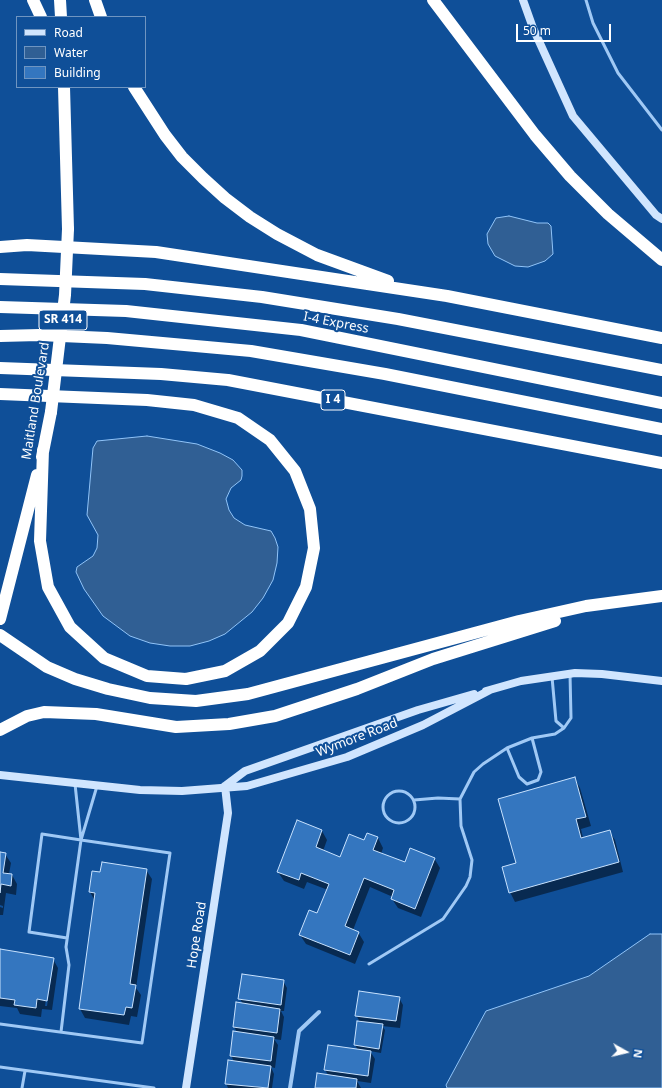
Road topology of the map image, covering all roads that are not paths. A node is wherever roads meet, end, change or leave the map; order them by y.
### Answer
1 (33, 0) edge
2 (60, 0) edge
3 (95, 0) edge
4 (433, 0) edge
5 (523, 0) edge
6 (586, 0) edge
7 (41, 16) edge
8 (61, 16) edge
9 (101, 16) edge
10 (57, 88) edge
11 (64, 88) edge
12 (135, 88) edge
13 (662, 130) edge
14 (66, 149) junction
15 (662, 219) edge
16 (0, 247) edge
17 (662, 260) edge
18 (0, 279) edge
19 (447, 296) junction
20 (0, 307) edge
21 (0, 336) edge
22 (662, 338) edge
23 (0, 368) edge
24 (662, 370) edge
25 (0, 394) edge
26 (662, 403) edge
27 (662, 429) edge
28 (43, 450) junction
29 (662, 463) edge
30 (662, 596) edge
31 (639, 599) junction
32 (1, 616) edge
33 (0, 635) edge
34 (570, 673) junction
35 (552, 675) junction
36 (662, 681) edge
37 (490, 690) junction
38 (564, 728) junction
39 (0, 730) edge
40 (532, 738) junction
41 (507, 748) junction
42 (0, 775) edge
43 (74, 783) junction
44 (97, 786) junction
45 (225, 786) junction
46 (460, 799) junction
47 (414, 800) junction
48 (81, 840) junction
49 (67, 938) junction
50 (369, 964) dead end
51 (319, 1012) dead end
52 (0, 1024) edge
53 (61, 1032) junction
54 (0, 1067) edge
55 (24, 1070) junction
56 (22, 1088) edge
57 (154, 1088) edge
58 (186, 1088) edge
59 (290, 1088) edge

1 - 7 highway
2 - 8 highway
3 - 9 highway
4 - 17 highway
5 - 15 main road
6 - 13 lane
10 - 14 highway
11 - 14 highway, Maitland Boulevard / SR 414
12 - 19 highway
14 - 28 highway, Maitland Boulevard / SR 414, bridge
16 - 19 highway
18 - 24 highway
19 - 22 highway
20 - 26 highway, I-4 Express
21 - 27 highway
23 - 29 highway, I 4
25 - 28 highway
28 - 32 highway, Maitland Boulevard / SR 414
30 - 31 highway
31 - 33 highway
31 - 39 highway
34 - 35 main road, Wymore Road
34 - 36 main road, Wymore Road
34 - 38 lane
35 - 37 main road, Wymore Road
35 - 38 lane
37 - 45 main road, Wymore Road
37 - 45 main road, Wymore Road
38 - 40 lane
40 - 41 lane
40 - 41 lane
41 - 46 lane
42 - 43 main road, Wymore Road
43 - 44 main road, Wymore Road
43 - 48 lane
44 - 45 main road, Wymore Road
44 - 48 lane
45 - 58 main road, Hope Road
46 - 47 lane
46 - 50 lane
47 - 47 lane
48 - 49 lane
48 - 49 lane
48 - 53 lane
49 - 53 lane
51 - 59 street
52 - 53 lane
54 - 55 lane
55 - 56 lane
55 - 57 lane

